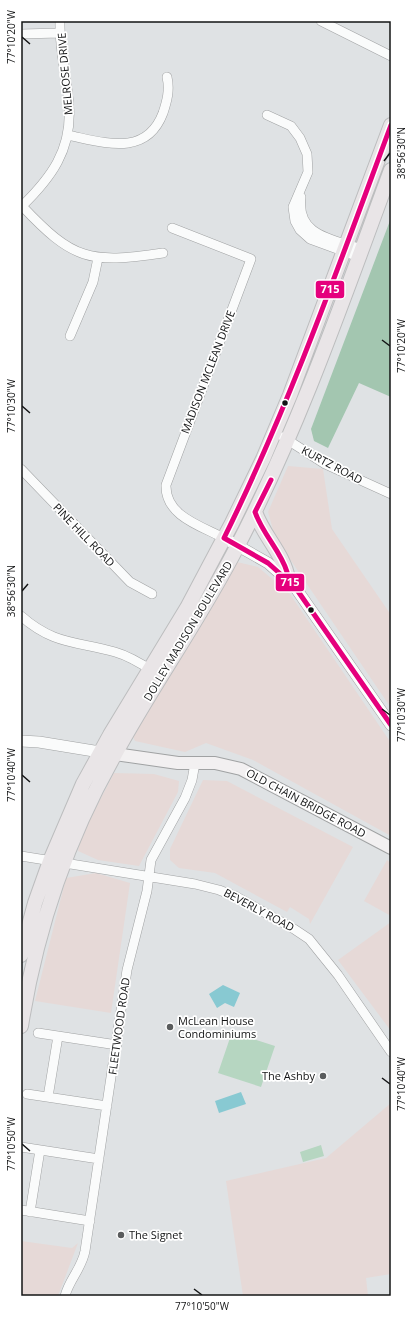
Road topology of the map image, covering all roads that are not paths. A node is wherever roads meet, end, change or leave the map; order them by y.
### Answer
1 (60, 21) edge
2 (321, 21) edge
3 (60, 33) junction
4 (21, 34) edge
5 (391, 56) edge
6 (167, 77) dead end
7 (267, 115) dead end
8 (391, 125) edge
9 (67, 135) junction
10 (391, 170) edge
11 (21, 207) edge
12 (172, 228) dead end
13 (345, 248) junction
14 (163, 253) dead end
15 (360, 253) junction
16 (98, 258) junction
17 (70, 336) dead end
18 (275, 432) junction
19 (288, 441) junction
20 (21, 469) edge
21 (391, 494) edge
22 (255, 512) junction
23 (224, 538) junction
24 (238, 546) junction
25 (288, 579) junction
26 (152, 594) dead end
27 (21, 616) edge
28 (156, 673) junction
29 (391, 724) edge
30 (21, 742) edge
31 (100, 752) junction
32 (115, 753) junction
33 (195, 763) junction
34 (391, 848) edge
35 (21, 856) edge
36 (50, 861) junction
37 (64, 862) junction
38 (149, 876) junction
39 (21, 955) edge
40 (21, 1026) edge
41 (38, 1033) dead end
42 (58, 1036) junction
43 (117, 1045) junction
44 (391, 1052) edge
45 (27, 1094) dead end
46 (48, 1097) junction
47 (107, 1106) junction
48 (21, 1147) edge
49 (40, 1150) junction
50 (99, 1159) junction
51 (26, 1211) edge
52 (90, 1221) junction
53 (65, 1296) edge

1 - 3 street, MELROSE DRIVE
2 - 5 street
3 - 4 street
3 - 9 street, MELROSE DRIVE
6 - 9 street
7 - 13 street
8 - 13 main road, DOLLEY MADISON BOULEVARD
9 - 11 street, MELROSE DRIVE
10 - 15 main road, DOLLEY MADISON BOULEVARD
11 - 16 street
12 - 23 street, MADISON MCLEAN DRIVE
13 - 15 street
13 - 18 main road, DOLLEY MADISON BOULEVARD
14 - 16 street
15 - 19 main road, DOLLEY MADISON BOULEVARD
16 - 17 street
18 - 19 street, KURTZ ROAD
18 - 23 main road, DOLLEY MADISON BOULEVARD
19 - 21 street, KURTZ ROAD
19 - 22 main road, DOLLEY MADISON BOULEVARD
20 - 26 street, PINE HILL ROAD
22 - 24 main road, DOLLEY MADISON BOULEVARD
22 - 25 main road
23 - 24 street
23 - 28 main road, DOLLEY MADISON BOULEVARD
24 - 25 street
24 - 28 main road, DOLLEY MADISON BOULEVARD
25 - 29 street
27 - 28 street
28 - 31 main road, DOLLEY MADISON BOULEVARD
28 - 32 main road, DOLLEY MADISON BOULEVARD
30 - 31 street
31 - 32 main road, OLD CHAIN BRIDGE ROAD
31 - 36 main road, DOLLEY MADISON BOULEVARD
32 - 33 main road, OLD CHAIN BRIDGE ROAD
32 - 37 main road, DOLLEY MADISON BOULEVARD
33 - 34 main road, OLD CHAIN BRIDGE ROAD
33 - 38 street, FLEETWOOD ROAD
35 - 36 street, BEVERLY ROAD
36 - 37 street, BEVERLY ROAD
36 - 39 main road, DOLLEY MADISON BOULEVARD
37 - 38 street, BEVERLY ROAD
37 - 40 main road, DOLLEY MADISON BOULEVARD
38 - 43 street, FLEETWOOD ROAD
38 - 44 street, BEVERLY ROAD
41 - 42 street
42 - 43 street
42 - 46 street
43 - 47 street, FLEETWOOD ROAD
45 - 46 street
46 - 47 street
47 - 50 street, FLEETWOOD ROAD
48 - 49 street
49 - 50 street
49 - 51 street
50 - 52 street, FLEETWOOD ROAD
51 - 52 street
52 - 53 street, FLEETWOOD ROAD

